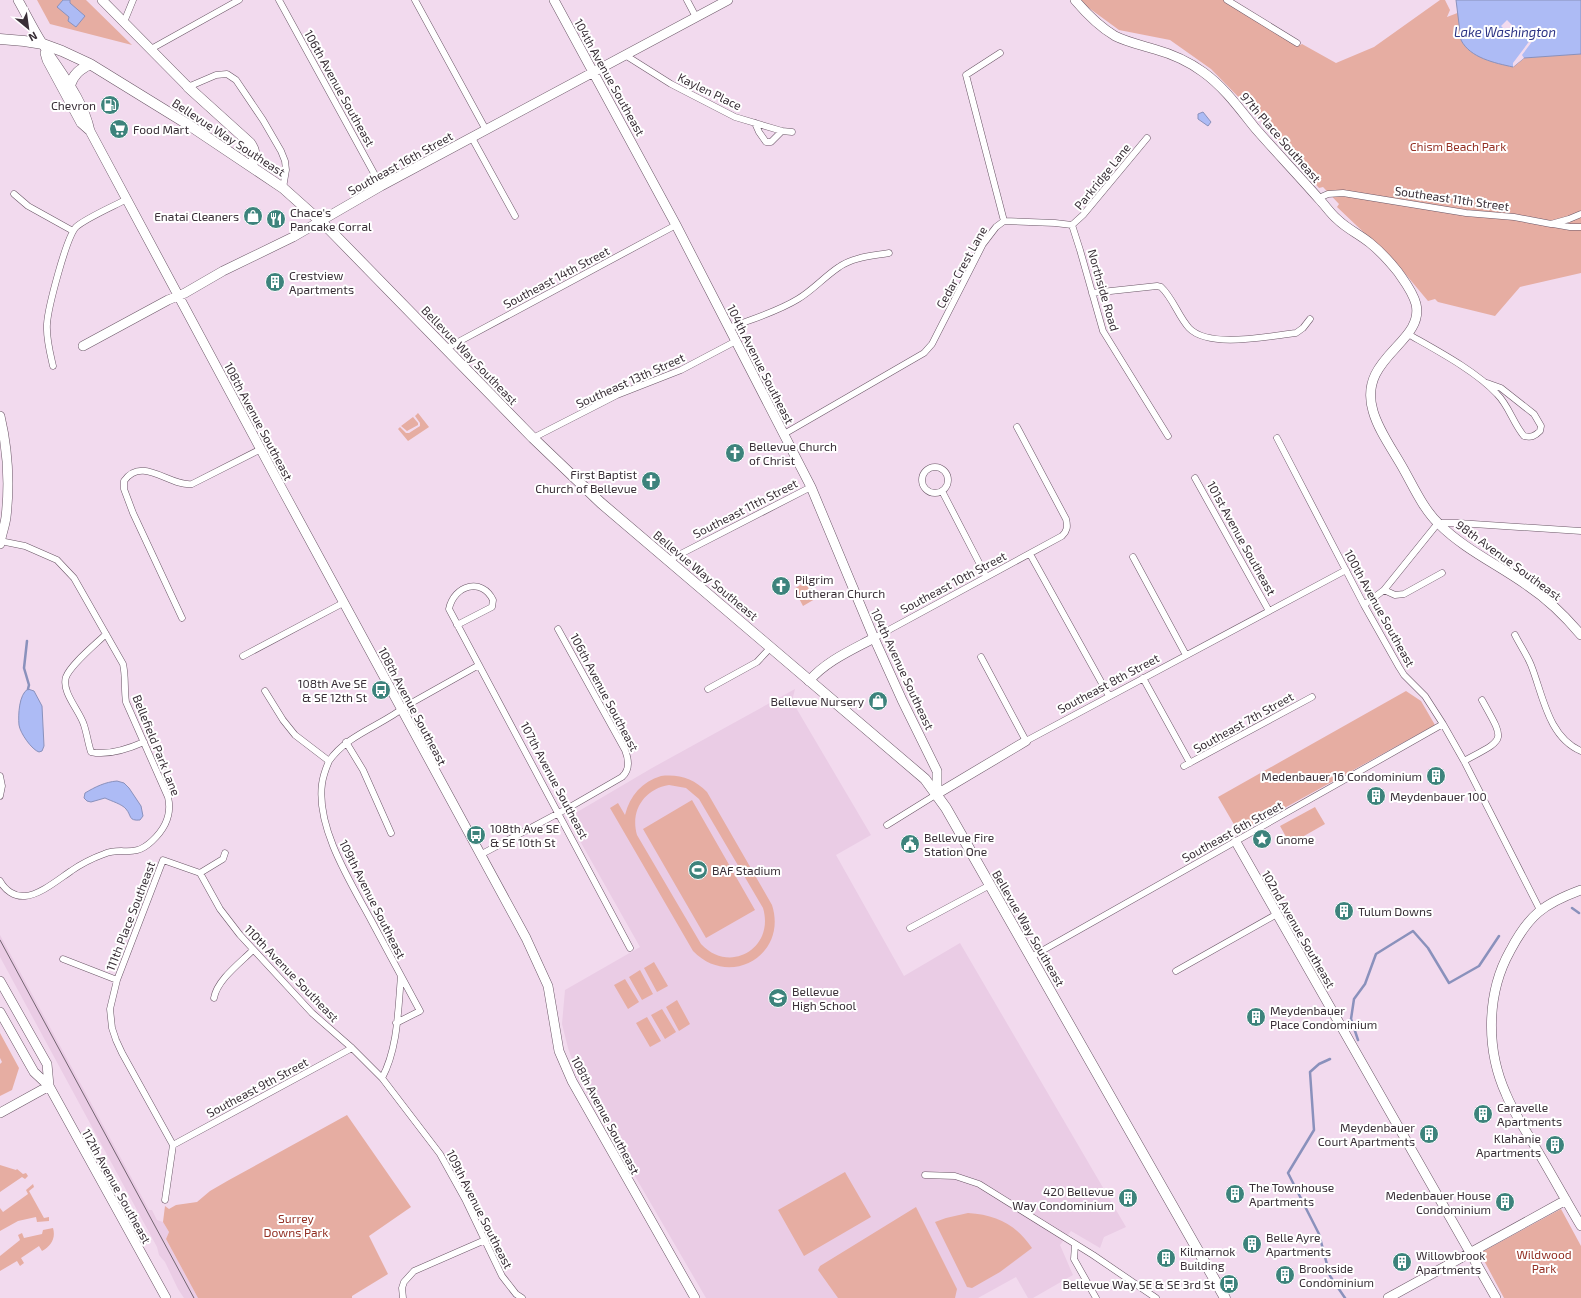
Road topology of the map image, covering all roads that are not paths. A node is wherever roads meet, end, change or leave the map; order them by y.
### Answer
1 (18, 0) edge
2 (102, 0) edge
3 (133, 0) edge
4 (239, 0) edge
5 (279, 0) edge
6 (415, 0) edge
7 (554, 0) edge
8 (687, 0) edge
9 (728, 0) edge
10 (1075, 0) edge
11 (1227, 0) edge
12 (696, 17) junction
13 (124, 22) junction
14 (0, 39) edge
15 (1297, 43) dead end
16 (43, 44) junction
17 (151, 49) junction
18 (1000, 53) dead end
19 (625, 55) junction
20 (90, 64) junction
21 (594, 72) junction
22 (70, 85) junction
23 (188, 87) junction
24 (755, 123) junction
25 (486, 130) junction
26 (90, 131) junction
27 (782, 131) junction
28 (792, 132) dead end
29 (472, 138) junction
30 (1147, 138) dead end
31 (252, 166) junction
32 (382, 186) junction
33 (283, 188) junction
34 (14, 194) dead end
35 (1319, 198) junction
36 (127, 199) junction
37 (1581, 214) edge
38 (515, 216) dead end
39 (320, 221) junction
40 (1004, 221) junction
41 (1551, 224) junction
42 (676, 225) junction
43 (1072, 225) junction
44 (1581, 227) edge
45 (73, 231) junction
46 (888, 253) dead end
47 (1092, 293) junction
48 (179, 296) junction
49 (1310, 319) dead end
50 (729, 328) junction
51 (1408, 334) junction
52 (736, 341) junction
53 (83, 346) dead end
54 (447, 348) junction
55 (53, 366) dead end
56 (1487, 383) junction
57 (0, 416) edge
58 (1017, 427) dead end
59 (784, 434) junction
60 (1168, 436) dead end
61 (533, 438) junction
62 (1277, 438) dead end
63 (261, 449) junction
64 (1195, 478) dead end
65 (811, 487) junction
66 (942, 491) junction
67 (1438, 523) junction
68 (1581, 531) edge
69 (0, 542) edge
70 (1030, 554) junction
71 (1133, 557) dead end
72 (669, 560) junction
73 (1346, 570) junction
74 (1442, 573) dead end
75 (986, 576) junction
76 (1384, 590) junction
77 (343, 603) junction
78 (1364, 605) junction
79 (1269, 611) junction
80 (182, 618) dead end
81 (457, 625) junction
82 (558, 629) dead end
83 (106, 634) junction
84 (1515, 635) dead end
85 (1581, 635) edge
86 (874, 638) junction
87 (771, 647) junction
88 (1186, 655) junction
89 (243, 656) dead end
90 (981, 657) dead end
91 (479, 665) junction
92 (1143, 678) junction
93 (809, 681) junction
94 (708, 689) dead end
95 (266, 691) dead end
96 (1109, 696) junction
97 (1312, 697) dead end
98 (1482, 700) dead end
99 (401, 710) junction
100 (1443, 724) junction
101 (1026, 741) junction
102 (144, 742) junction
103 (346, 742) junction
104 (1581, 751) edge
105 (329, 761) junction
106 (1464, 762) junction
107 (0, 776) edge
108 (938, 794) junction
109 (0, 796) edge
110 (559, 813) junction
111 (887, 825) dead end
112 (392, 833) dead end
113 (1236, 842) junction
114 (225, 853) dead end
115 (480, 855) junction
116 (200, 873) junction
117 (0, 881) edge
118 (990, 885) junction
119 (1581, 890) edge
120 (1540, 910) junction
121 (1277, 914) junction
122 (910, 928) dead end
123 (630, 948) dead end
124 (253, 950) junction
125 (1031, 957) junction
126 (63, 959) dead end
127 (1176, 971) dead end
128 (401, 976) junction
129 (117, 980) junction
130 (0, 981) edge
131 (214, 998) dead end
132 (0, 1012) edge
133 (396, 1023) junction
134 (352, 1048) junction
135 (382, 1078) junction
136 (49, 1086) junction
137 (0, 1113) edge
138 (173, 1145) junction
139 (925, 1175) dead end
140 (165, 1200) dead end
141 (1566, 1200) junction
142 (1581, 1226) edge
143 (485, 1240) junction
144 (1076, 1245) junction
145 (1471, 1253) junction
146 (166, 1298) edge
147 (403, 1298) edge
148 (522, 1298) edge
149 (695, 1298) edge
150 (1096, 1298) edge
151 (1156, 1298) edge
152 (1225, 1298) edge
153 (1388, 1298) edge
154 (1496, 1298) edge

1 - 16 street, 108th Avenue Southeast
2 - 13 street
3 - 13 street
4 - 17 street
5 - 32 street, 106th Avenue Southeast
6 - 25 street
7 - 21 street, 104th Avenue Southeast
8 - 12 street
9 - 12 street, Southeast 16th Street
10 - 35 street, 97th Place Southeast
11 - 15 street
12 - 19 street, Southeast 16th Street
13 - 17 street
14 - 16 main road, Bellevue Way Southeast
16 - 20 main road, Bellevue Way Southeast
16 - 22 street, 108th Avenue Southeast
16 - 26 street, 108th Avenue Southeast
17 - 23 street
18 - 40 street, Cedar Crest Lane
19 - 21 street, Southeast 16th Street
19 - 24 street, Kaylen Place
20 - 22 main road
20 - 31 main road, Bellevue Way Southeast
21 - 25 street, Southeast 16th Street
21 - 42 street, 104th Avenue Southeast
22 - 26 street, 108th Avenue Southeast
23 - 31 main road
23 - 33 street
24 - 27 street, Kaylen Place
24 - 27 street
25 - 29 street, Southeast 16th Street
26 - 36 street, 108th Avenue Southeast
27 - 28 street, Kaylen Place
29 - 32 street, Southeast 16th Street
29 - 38 street
30 - 43 street, Parkridge Lane
31 - 33 main road, Bellevue Way Southeast
32 - 39 street, Southeast 16th Street
33 - 39 main road, Bellevue Way Southeast
34 - 45 street
35 - 41 street, Southeast 11th Street
35 - 51 street, 97th Place Southeast
36 - 45 street
36 - 48 street, 108th Avenue Southeast
37 - 41 street, Southeast 11th Street
39 - 48 street, Southeast 16th Street
39 - 54 main road, Bellevue Way Southeast
40 - 43 street
40 - 59 street, Cedar Crest Lane
41 - 44 street
42 - 50 street, 104th Avenue Southeast
42 - 54 street, Southeast 14th Street
43 - 47 street, Northside Road
45 - 55 street
46 - 50 street
47 - 49 street
47 - 60 street, Northside Road
48 - 53 street, Southeast 16th Street
48 - 63 street, 108th Avenue Southeast
50 - 52 street, 104th Avenue Southeast
51 - 56 street
51 - 67 street, 97th Place Southeast
52 - 59 street, 104th Avenue Southeast
52 - 61 street, Southeast 13th Street
54 - 61 main road, Bellevue Way Southeast
56 - 56 street
57 - 69 street
58 - 70 street, Southeast 10th Street
59 - 65 street, 104th Avenue Southeast
61 - 72 main road, Bellevue Way Southeast
62 - 73 street, 100th Avenue Southeast
63 - 77 street, 108th Avenue Southeast
63 - 80 street
64 - 79 street, 101st Avenue Southeast
65 - 72 street, Southeast 11th Street
65 - 86 street, 104th Avenue Southeast
66 - 66 street
66 - 75 street
67 - 68 street
67 - 76 street
67 - 85 street, 98th Avenue Southeast
69 - 83 street, Bellefield Park Lane
70 - 75 street, Southeast 10th Street
70 - 96 street
71 - 88 street
72 - 87 main road, Bellevue Way Southeast
73 - 78 street, 100th Avenue Southeast
73 - 79 street, Southeast 8th Street
74 - 76 street
75 - 86 street, Southeast 10th Street
76 - 78 street
77 - 89 street
77 - 99 street, 108th Avenue Southeast
78 - 100 street, 100th Avenue Southeast
79 - 88 street, Southeast 8th Street
81 - 81 street, 107th Avenue Southeast
81 - 91 street, 107th Avenue Southeast
82 - 110 street, 106th Avenue Southeast
83 - 102 street, Bellefield Park Lane
83 - 102 street
84 - 104 street
86 - 93 street, Southeast 10th Street
86 - 108 street, 104th Avenue Southeast
87 - 93 main road, Bellevue Way Southeast
87 - 94 street
88 - 92 street, Southeast 8th Street
90 - 101 street
91 - 99 street
91 - 110 street, 107th Avenue Southeast
92 - 96 street, Southeast 8th Street
92 - 97 street, Southeast 7th Street
93 - 108 main road, Bellevue Way Southeast
95 - 105 street
96 - 101 street, Southeast 8th Street
98 - 106 street
99 - 103 street
99 - 115 street, 108th Avenue Southeast
100 - 106 street, 100th Avenue Southeast
100 - 113 street, Southeast 6th Street
101 - 108 street, Southeast 8th Street
102 - 117 street, Bellefield Park Lane
103 - 105 street
103 - 112 street
105 - 128 street, 109th Avenue Southeast
106 - 120 street, 100th Avenue Southeast
107 - 109 street
108 - 111 street, Southeast 8th Street
108 - 118 main road, Bellevue Way Southeast
110 - 115 street
110 - 123 street, 107th Avenue Southeast
113 - 121 street, 102nd Avenue Southeast
113 - 125 street, Southeast 6th Street
114 - 116 street
115 - 149 street, 108th Avenue Southeast
116 - 124 street, 110th Avenue Southeast
116 - 129 street, 111th Place Southeast
118 - 122 street
118 - 125 main road, Bellevue Way Southeast
119 - 120 street
120 - 141 street
121 - 127 street
121 - 145 street, 102nd Avenue Southeast
124 - 131 street
124 - 134 street, 110th Avenue Southeast
125 - 152 main road, Bellevue Way Southeast
126 - 129 street, 111th Place Southeast
128 - 133 street, 109th Avenue Southeast
128 - 133 street, 109th Avenue Southeast
129 - 138 street, 111th Place Southeast
130 - 136 street, 112th Avenue Southeast
132 - 136 street, 112th Avenue Southeast
133 - 135 street, 109th Avenue Southeast
134 - 135 street, 110th Avenue Southeast
134 - 138 street, Southeast 9th Street
135 - 143 street, 109th Avenue Southeast
136 - 137 street
136 - 146 street, 112th Avenue Southeast
138 - 140 street
139 - 144 street
141 - 142 street
141 - 145 street
143 - 147 street
143 - 148 street, 109th Avenue Southeast
144 - 150 street
144 - 151 street
145 - 153 street
145 - 154 street, 102nd Avenue Southeast

